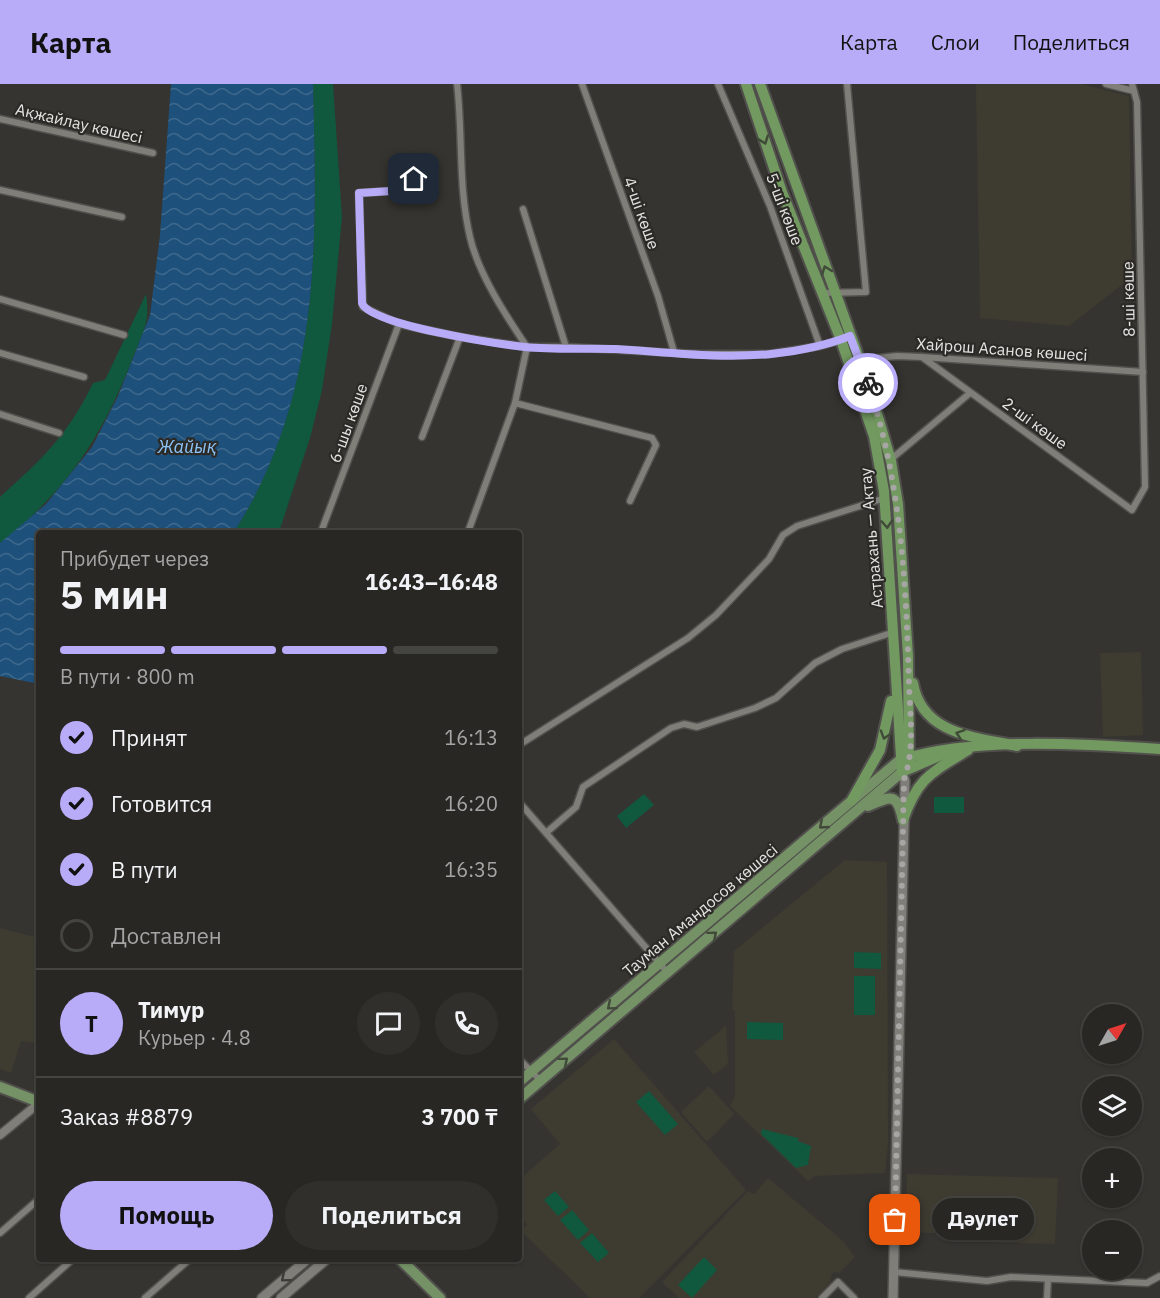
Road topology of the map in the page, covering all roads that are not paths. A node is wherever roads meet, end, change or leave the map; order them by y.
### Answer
1 (457, 84) edge
2 (582, 84) edge
3 (718, 84) edge
4 (746, 84) edge
5 (760, 84) edge
6 (847, 84) edge
7 (1106, 84) edge
8 (1133, 87) edge
9 (0, 119) edge
10 (153, 153) dead end
11 (414, 179) dead end
12 (0, 190) edge
13 (523, 209) dead end
14 (122, 218) dead end
15 (822, 293) junction
16 (834, 293) junction
17 (0, 299) edge
18 (399, 324) junction
19 (124, 335) dead end
20 (460, 337) junction
21 (846, 338) junction
22 (820, 346) junction
23 (527, 347) junction
24 (566, 347) junction
25 (674, 352) junction
26 (0, 353) edge
27 (922, 357) junction
28 (860, 360) junction
29 (1143, 372) junction
30 (84, 377) dead end
31 (970, 393) junction
32 (515, 403) junction
33 (0, 414) edge
34 (59, 433) dead end
35 (422, 437) dead end
36 (890, 460) junction
37 (885, 498) junction
38 (630, 501) dead end
39 (1132, 510) joint
40 (322, 530) edge
41 (469, 530) edge
42 (894, 632) junction
43 (893, 656) junction
44 (908, 656) junction
45 (522, 743) edge
46 (1017, 746) junction
47 (971, 748) junction
48 (1160, 748) edge
49 (905, 767) junction
50 (852, 800) junction
51 (522, 805) edge
52 (859, 809) junction
53 (903, 820) junction
54 (548, 832) junction
55 (660, 964) junction
56 (668, 973) junction
57 (522, 1062) edge
58 (532, 1071) junction
59 (522, 1079) edge
60 (541, 1081) junction
61 (0, 1087) edge
62 (522, 1097) edge
63 (36, 1101) edge
64 (36, 1105) edge
65 (0, 1135) edge
66 (36, 1202) edge
67 (0, 1233) edge
68 (70, 1262) edge
69 (186, 1262) edge
70 (304, 1262) edge
71 (323, 1262) edge
72 (403, 1262) edge
73 (894, 1272) junction
74 (1160, 1276) edge
75 (1048, 1279) junction
76 (29, 1298) edge
77 (145, 1298) edge
78 (262, 1298) edge
79 (281, 1298) edge
80 (440, 1298) edge
81 (822, 1298) edge
82 (854, 1298) edge
83 (893, 1298) edge
84 (1047, 1298) edge

1 - 23 street
2 - 25 street, 4-шi көше
3 - 22 street, 5-шi көше
4 -> 15 highway, Астрахань — Актау
16 -> 5 highway, Астрахань — Актау
6 - 16 street
7 - 8 street
8 - 29 street, 8-шi көше
9 - 10 street, Ақжайлау көшесі
11 - 18 street
12 - 14 street
13 - 24 street
15 - 16 street
15 - 21 highway, Астрахань — Актау
16 - 21 highway, Астрахань — Актау
17 - 19 street
18 - 20 street
18 - 40 street, 6-шы көше
20 - 23 street
20 - 35 street
21 - 22 street
21 - 28 highway, Астрахань — Актау
21 - 37 highway, Астрахань — Актау
22 - 25 street
23 - 24 street
23 - 32 street
24 - 25 street
26 - 30 street
27 - 28 street, Хайрош Асанов көшесі
27 - 29 street, Хайрош Асанов көшесі
27 - 31 street, 2-ші көше
28 - 36 highway, Астрахань — Актау
29 - 39 street, 8-шi көше
31 - 36 street
31 - 39 street, 2-ші көше
32 - 38 street
32 - 41 street
33 - 34 street
36 - 44 highway, Астрахань — Актау
37 -> 42 highway, Астрахань — Актау
37 - 45 street
42 - 43 highway, Астрахань — Актау
42 - 54 street
43 - 44 highway
43 - 49 highway, Астрахань — Актау
43 -> 50 highway
46 -> 44 highway
44 - 49 highway, Астрахань — Актау
46 - 47 highway
46 - 48 highway
47 - 49 highway
47 - 53 highway
49 - 50 main road, Тауман Амандосов көшесі
49 - 52 main road, Тауман Амандосов көшесі
49 - 53 main road
50 -> 55 main road, Тауман Амандосов көшесі
51 - 54 street
52 - 53 main road
56 -> 52 main road, Тауман Амандосов көшесі
53 - 73 main road
54 - 55 street
55 - 56 street
55 -> 58 main road, Тауман Амандосов көшесі
60 -> 56 main road, Тауман Амандосов көшесі
57 - 58 street
58 - 59 main road, Тауман Амандосов көшесі
58 - 60 street
60 - 62 main road, Тауман Амандосов көшесі
61 - 63 main road
64 - 65 street
66 - 67 street
68 - 76 street
69 - 77 street
70 -> 78 main road
71 - 79 main road
72 - 80 main road
73 - 75 street
73 - 83 main road
74 - 75 street
75 - 84 street
81 - 82 street

